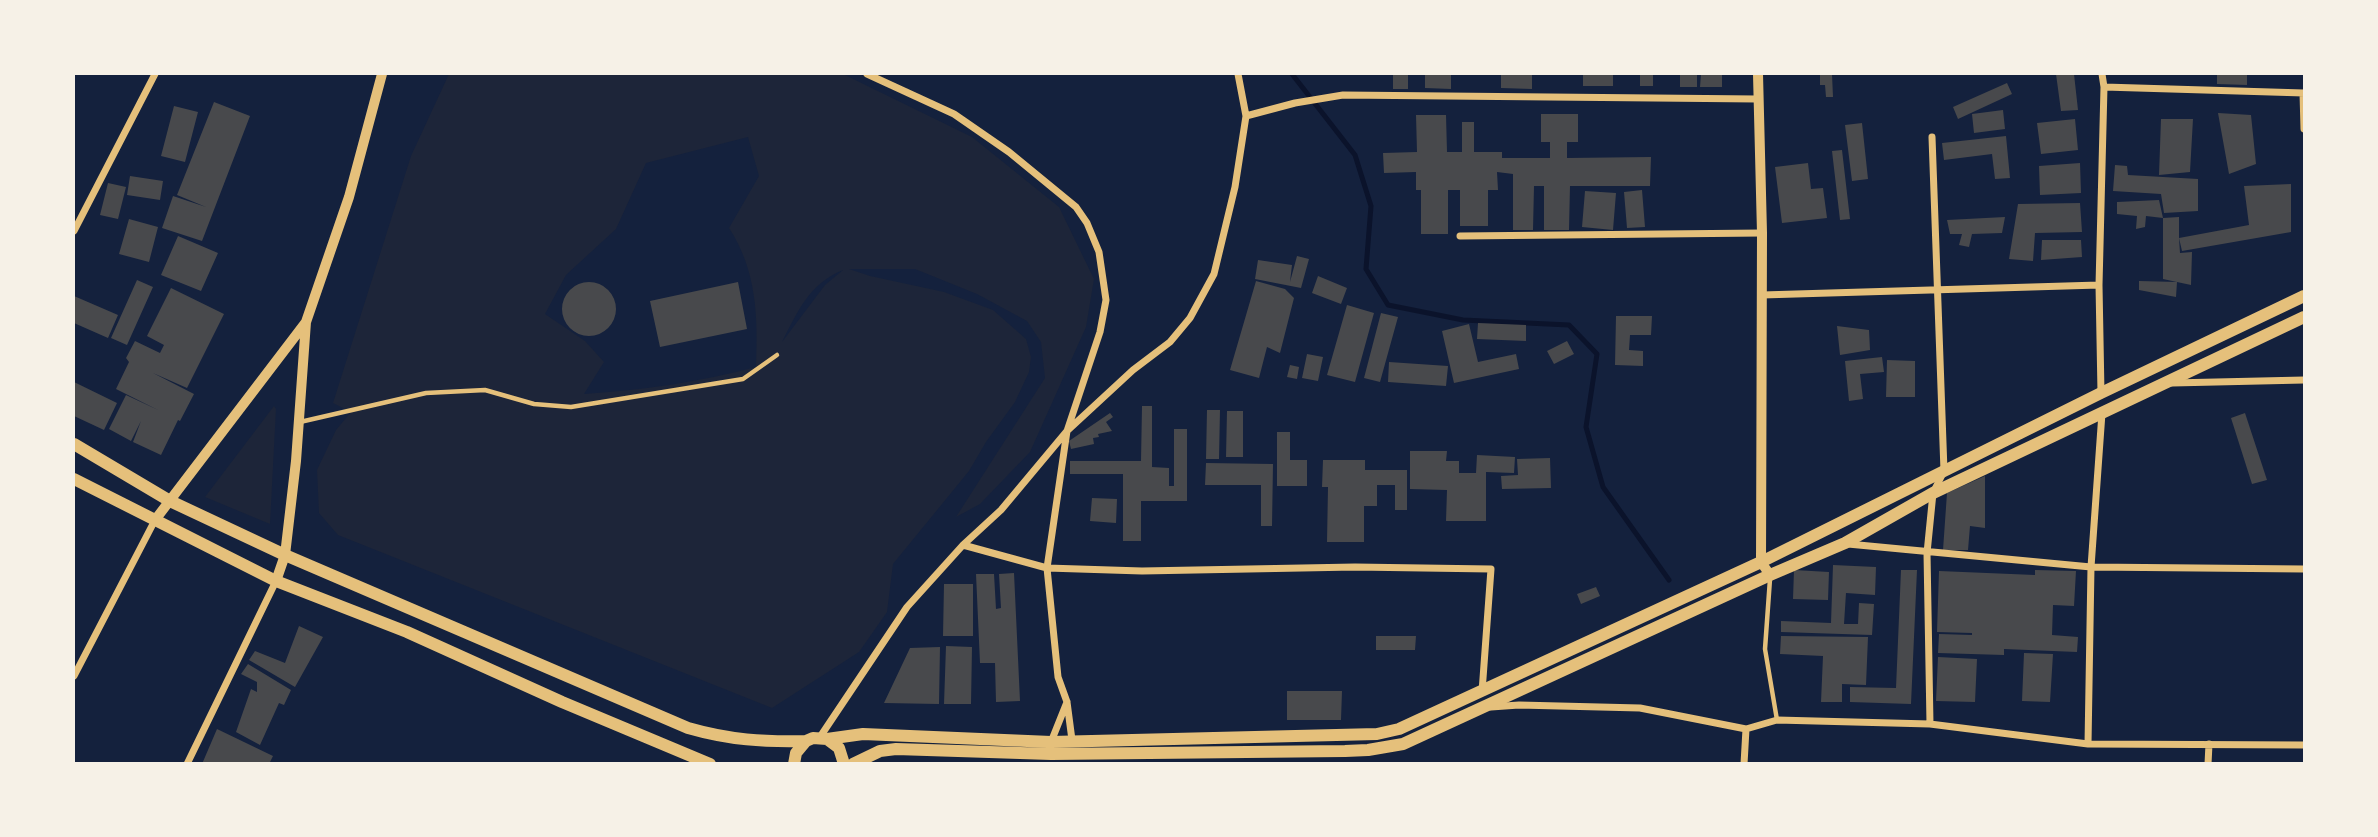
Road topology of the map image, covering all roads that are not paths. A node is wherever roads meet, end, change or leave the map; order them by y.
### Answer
1 (155, 74) edge
2 (388, 74) edge
3 (867, 74) edge
4 (1238, 74) edge
5 (1758, 74) edge
6 (2102, 74) edge
7 (381, 78) edge
8 (2104, 87) junction
9 (2304, 93) edge
10 (1757, 99) junction
11 (1246, 116) junction
12 (2305, 129) edge
13 (1932, 137) dead end
14 (74, 231) edge
15 (1762, 233) junction
16 (1460, 236) dead end
17 (2099, 285) junction
18 (1938, 290) junction
19 (1762, 295) junction
20 (2305, 296) edge
21 (2305, 317) edge
22 (306, 322) junction
23 (777, 355) dead end
24 (2305, 380) edge
25 (2161, 384) junction
26 (2101, 393) junction
27 (2102, 412) junction
28 (299, 422) junction
29 (1067, 431) junction
30 (74, 444) edge
31 (1944, 471) junction
32 (74, 479) edge
33 (1933, 494) junction
34 (170, 500) junction
35 (155, 520) junction
36 (1845, 543) junction
37 (963, 545) junction
38 (1927, 553) junction
39 (285, 555) junction
40 (1761, 562) junction
41 (2091, 567) junction
42 (1047, 568) junction
43 (2305, 569) edge
44 (1770, 575) junction
45 (276, 581) junction
46 (419, 611) junction
47 (407, 632) junction
48 (74, 677) edge
49 (1482, 692) junction
50 (1067, 702) junction
51 (1482, 708) junction
52 (1777, 720) junction
53 (1930, 724) junction
54 (1746, 729) junction
55 (824, 738) junction
56 (1072, 740) junction
57 (806, 741) junction
58 (2088, 744) junction
59 (2209, 744) junction
60 (2305, 745) edge
61 (1051, 753) edge
62 (1073, 759) edge
63 (187, 764) edge
64 (710, 764) edge
65 (794, 764) edge
66 (844, 764) edge
67 (853, 764) edge
68 (1744, 764) edge
69 (2208, 764) edge

1 - 14 street
2 - 7 street
3 - 29 street
4 - 11 street
5 - 10 street
6 - 8 street
7 - 22 street
8 - 9 street
8 - 17 street
9 - 12 street
10 - 11 street
10 - 15 street
11 - 29 street
13 - 18 street
15 - 16 street
15 - 19 street
17 - 18 street
17 - 26 street
18 - 19 street
18 - 31 street
19 - 40 street
20 - 26 main road
21 - 25 main road
22 - 28 street
22 - 34 street
23 - 28 lane
24 - 25 street
25 - 27 main road
26 - 31 main road
27 - 33 main road
27 - 41 street
28 - 39 street
29 - 37 street
29 - 42 street
30 - 34 main road
31 - 33 street
31 - 40 main road
32 - 35 main road
33 - 36 main road
33 - 38 street
34 - 35 street
34 - 39 main road
35 - 45 main road
35 - 48 street
36 - 38 street
36 - 44 main road
37 - 42 street
37 - 55 street
38 - 41 street
38 - 53 street
39 - 45 street
39 - 46 main road
40 - 44 street
40 - 49 main road
41 - 43 street
41 - 58 street
42 - 49 street
42 - 50 street
44 - 51 main road
44 - 52 lane
45 - 47 main road
45 - 63 street
46 - 47 main road
46 - 57 main road
47 - 64 main road
49 - 56 main road
50 - 56 street
50 - 61 street
51 - 54 street
51 - 62 main road
52 - 53 street
52 - 54 street
53 - 58 street
54 - 68 street
55 - 57 main road
55 - 61 main road
55 - 66 main road
56 - 61 main road
56 - 62 street
57 - 65 main road
58 - 59 street
59 - 60 street
59 - 69 street
61 - 62 main road
61 - 67 main road

